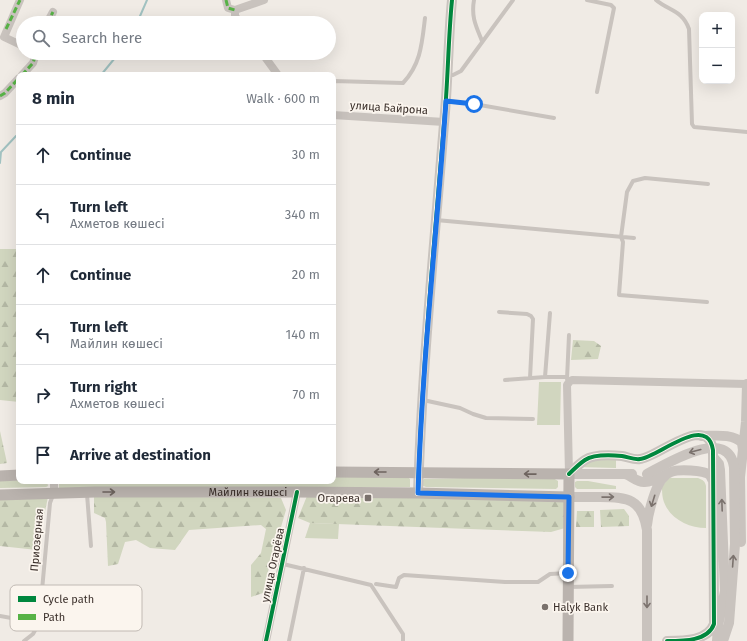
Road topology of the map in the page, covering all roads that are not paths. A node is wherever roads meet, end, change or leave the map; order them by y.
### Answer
1 (20, 0) edge
2 (226, 0) edge
3 (264, 0) edge
4 (452, 0) edge
5 (474, 0) edge
6 (513, 0) edge
7 (587, 0) edge
8 (656, 0) edge
9 (235, 10) junction
10 (53, 12) dead end
11 (50, 16) edge
12 (235, 16) edge
13 (425, 18) dead end
14 (482, 42) junction
15 (16, 43) edge
16 (34, 60) edge
17 (267, 60) edge
18 (25, 72) edge
19 (276, 72) edge
20 (447, 75) junction
21 (16, 81) edge
22 (336, 81) edge
23 (597, 92) dead end
24 (0, 96) edge
25 (446, 101) junction
26 (336, 115) edge
27 (554, 118) dead end
28 (444, 122) junction
29 (747, 132) edge
30 (708, 184) dead end
31 (436, 220) junction
32 (621, 237) junction
33 (634, 238) dead end
34 (707, 302) dead end
35 (499, 312) dead end
36 (550, 313) dead end
37 (569, 335) dead end
38 (544, 377) junction
39 (530, 378) junction
40 (504, 380) dead end
41 (567, 381) junction
42 (747, 384) edge
43 (423, 400) junction
44 (533, 419) dead end
45 (700, 436) junction
46 (743, 452) junction
47 (713, 456) junction
48 (336, 472) edge
49 (419, 472) junction
50 (569, 474) junction
51 (625, 474) junction
52 (667, 474) junction
53 (16, 475) edge
54 (0, 476) edge
55 (713, 481) junction
56 (54, 484) edge
57 (87, 492) junction
58 (297, 492) junction
59 (54, 493) junction
60 (418, 493) junction
61 (0, 494) edge
62 (569, 497) junction
63 (646, 530) junction
64 (718, 541) junction
65 (744, 542) edge
66 (91, 546) dead end
67 (283, 564) junction
68 (304, 568) junction
69 (568, 573) junction
70 (376, 584) dead end
71 (42, 585) edge
72 (612, 586) dead end
73 (568, 587) junction
74 (0, 616) edge
75 (10, 618) edge
76 (646, 630) junction
77 (35, 631) edge
78 (24, 641) edge
79 (266, 641) edge
80 (289, 641) edge
81 (404, 641) edge
82 (568, 641) edge
83 (647, 641) edge
84 (655, 641) edge
85 (668, 641) edge
86 (717, 641) edge
87 (723, 641) edge

1 - 15 street
2 - 9 street
3 - 9 street
4 - 20 street
5 - 14 lane
6 - 14 lane
7 - 23 lane
8 - 29 lane
9 - 12 street
10 - 11 street
13 - 22 lane
14 - 20 lane
16 - 18 street
17 - 19 street
20 - 25 street
21 - 24 street
25 - 27 lane
25 - 28 street
26 - 28 street, улица Байрона
28 - 31 street
30 - 32 lane
31 - 32 lane
31 - 43 street
32 - 33 lane
32 - 34 lane
35 - 39 lane
36 - 38 lane
37 - 41 lane
38 - 39 lane
38 - 41 lane
39 - 40 lane
41 - 42 street
41 - 50 street
42 - 46 street
43 - 44 lane
43 - 49 street
45 - 46 street
45 - 47 street
45 - 50 street
46 - 65 street
47 - 55 street
64 -> 47 street
49 -> 48 main road
50 -> 49 main road
49 - 60 street
50 - 51 street
50 - 62 main road
51 - 52 street
87 -> 51 street, bridge
52 - 55 street
52 -> 63 street
53 - 54 main road
55 - 64 street
56 - 59 street
57 -> 58 main road, Майлин көшесі
57 - 59 main road, Майлин көшесі
57 - 66 lane
58 - 60 main road, Майлин көшесі
58 - 67 street, улица Огарёва
59 - 61 main road, Майлин көшесі
59 - 71 lane, Приозерная
60 - 62 main road, Майлин көшесі
62 -> 63 street
62 - 69 main road
63 -> 76 street
64 - 65 street
64 - 85 street
64 - 86 street
67 - 68 lane
67 - 79 street, улица Огарёва
68 - 80 lane
68 - 81 lane
69 - 70 lane
69 - 73 main road
72 - 73 lane
73 - 82 main road
74 - 75 lane
76 - 83 street
76 - 84 street
77 - 78 lane

